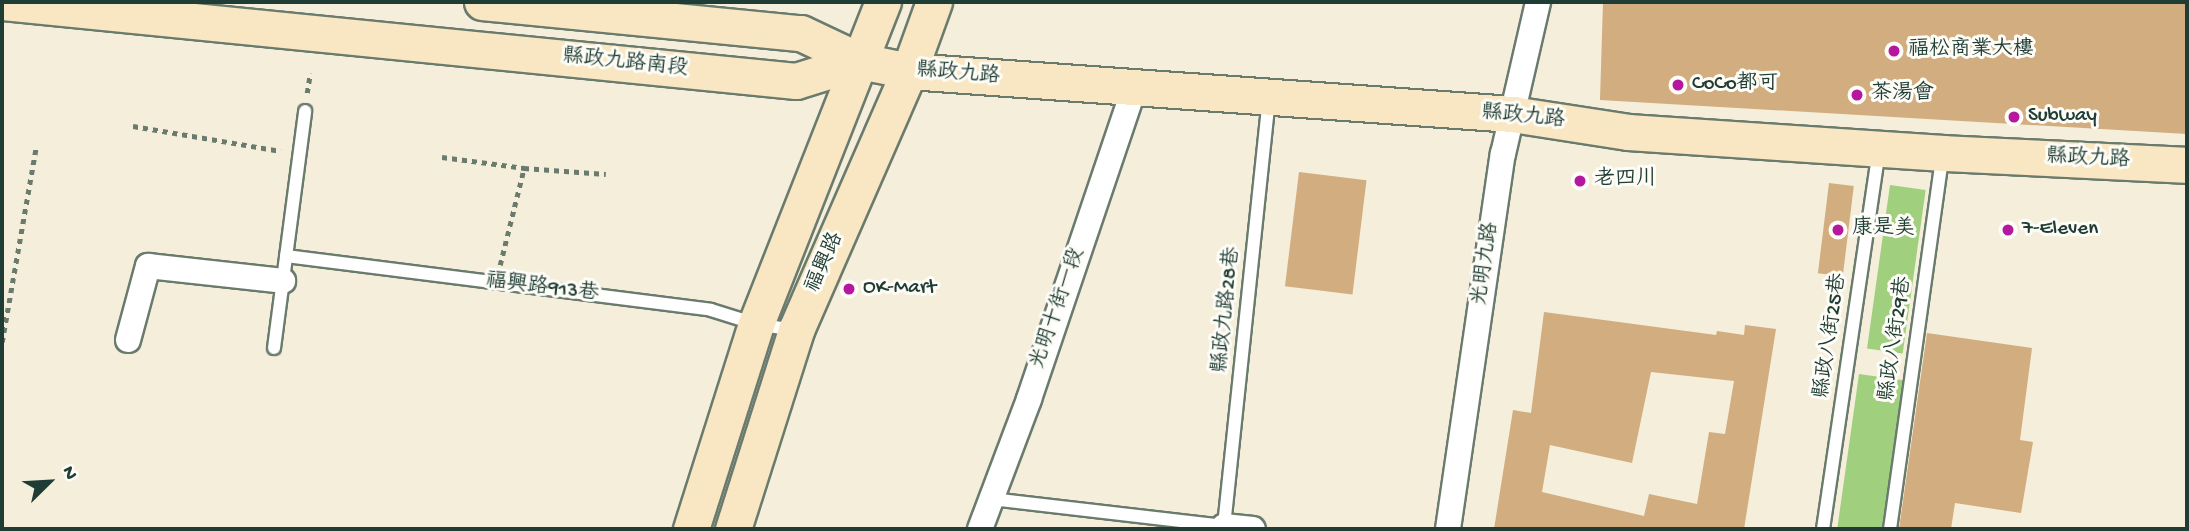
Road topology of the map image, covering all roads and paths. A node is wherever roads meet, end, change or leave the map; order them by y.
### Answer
1 (3, 2) edge
2 (482, 2) edge
3 (883, 2) edge
4 (934, 2) edge
5 (1538, 2) edge
6 (860, 61) junction
7 (909, 71) junction
8 (1134, 88) junction
9 (1269, 99) junction
10 (305, 111) dead end
11 (1512, 114) junction
12 (133, 126) dead end
13 (36, 147) dead end
14 (1880, 149) junction
15 (1943, 153) junction
16 (299, 154) junction
17 (442, 157) dead end
18 (2187, 165) edge
19 (524, 168) junction
20 (606, 174) dead end
21 (286, 256) junction
22 (283, 281) junction
23 (496, 283) junction
24 (4, 316) edge
25 (756, 324) junction
26 (796, 330) junction
27 (128, 340) dead end
28 (2, 342) edge
29 (274, 348) dead end
30 (991, 499) junction
31 (1224, 526) junction
32 (691, 529) edge
33 (733, 529) edge
34 (980, 529) edge
35 (1253, 529) edge
36 (1448, 529) edge
37 (1823, 529) edge
38 (1890, 529) edge

1 - 6 street, 縣政九路南段
2 - 6 street
3 - 6 street, 福興路
4 - 7 street, 福興路
5 - 11 street, 光明九路
6 - 7 street, 縣政九路
6 - 25 street, 福興路
7 - 8 street, 縣政九路
7 - 26 street, 福興路
8 - 9 street, 縣政九路
8 - 30 street, 光明十街一段
9 - 11 street, 縣政九路
9 - 31 lane, 縣政九路28巷
10 - 16 lane
11 - 14 street, 縣政九路
11 - 36 street, 光明九路
12 - 16 path
13 - 24 path
14 - 15 street, 縣政九路
14 - 37 lane, 縣政八街25巷
15 - 18 street, 縣政九路
15 - 38 lane, 縣政八街29巷
16 - 21 lane
17 - 19 path
19 - 20 path
19 - 23 path
21 - 22 lane
21 - 23 lane, 福興路913巷
22 - 27 street
22 - 29 lane
23 - 25 lane, 福興路913巷
24 - 28 path
25 - 26 lane, 福興路913巷
25 - 32 street, 福興路
26 - 33 street, 福興路
30 - 31 lane
30 - 34 street, 光明十街一段
31 - 35 street

